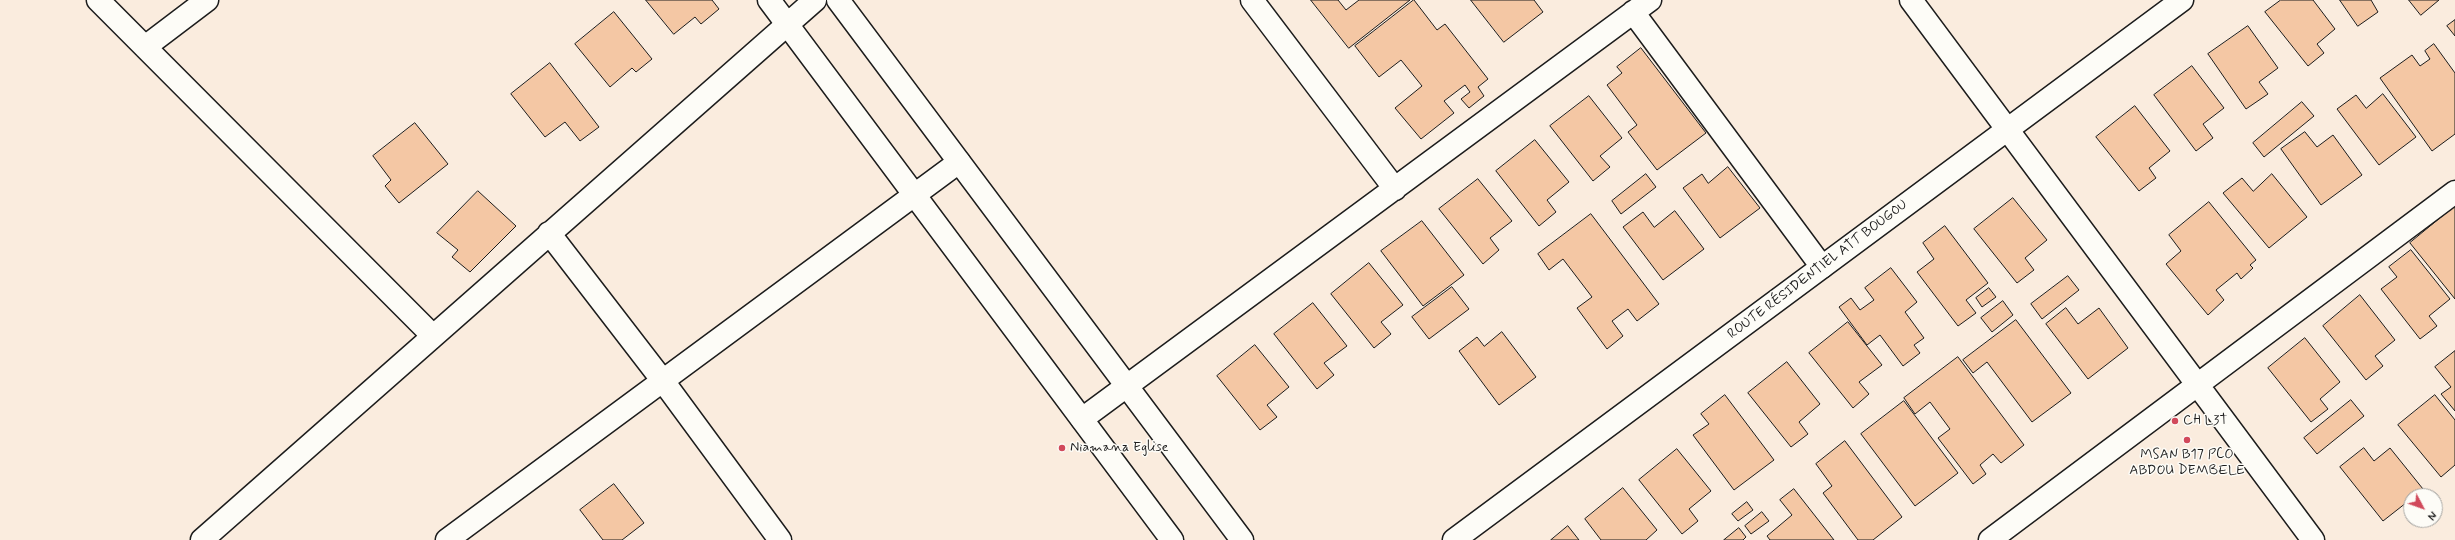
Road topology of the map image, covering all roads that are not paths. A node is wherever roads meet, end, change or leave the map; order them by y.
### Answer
1 (98, 0) edge
2 (207, 0) edge
3 (769, 0) edge
4 (815, 0) edge
5 (838, 0) edge
6 (1252, 0) edge
7 (1911, 0) edge
8 (2182, 0) edge
9 (1641, 6) edge
10 (787, 24) junction
11 (145, 47) junction
12 (2008, 130) junction
13 (960, 162) junction
14 (1394, 189) junction
15 (2455, 192) edge
16 (914, 195) junction
17 (549, 233) junction
18 (1822, 267) junction
19 (434, 336) junction
20 (663, 381) junction
21 (2198, 385) junction
22 (1127, 386) junction
23 (1082, 419) junction
24 (202, 540) edge
25 (447, 540) edge
26 (780, 540) edge
27 (1172, 540) edge
28 (1242, 540) edge
29 (1454, 540) edge
30 (1990, 540) edge
31 (2313, 540) edge

1 - 11 street
2 - 11 street
3 - 10 street
4 - 10 street
5 - 13 street
6 - 14 street
7 - 12 street
8 - 12 street, ROUTE RÉSIDENTIEL ATT BOUGOU
9 - 14 street
9 - 18 street
10 - 16 street
10 - 17 street
11 - 19 street
12 - 18 street, ROUTE RÉSIDENTIEL ATT BOUGOU
12 - 21 street
13 - 16 street
13 - 22 street
14 - 22 street
15 - 21 street
16 - 20 street
16 - 23 street
17 - 19 street
17 - 20 street
18 - 29 street, ROUTE RÉSIDENTIEL ATT BOUGOU
19 - 24 street
20 - 25 street
20 - 26 street
21 - 30 street
21 - 31 street
22 - 23 street
22 - 28 street
23 - 27 street

